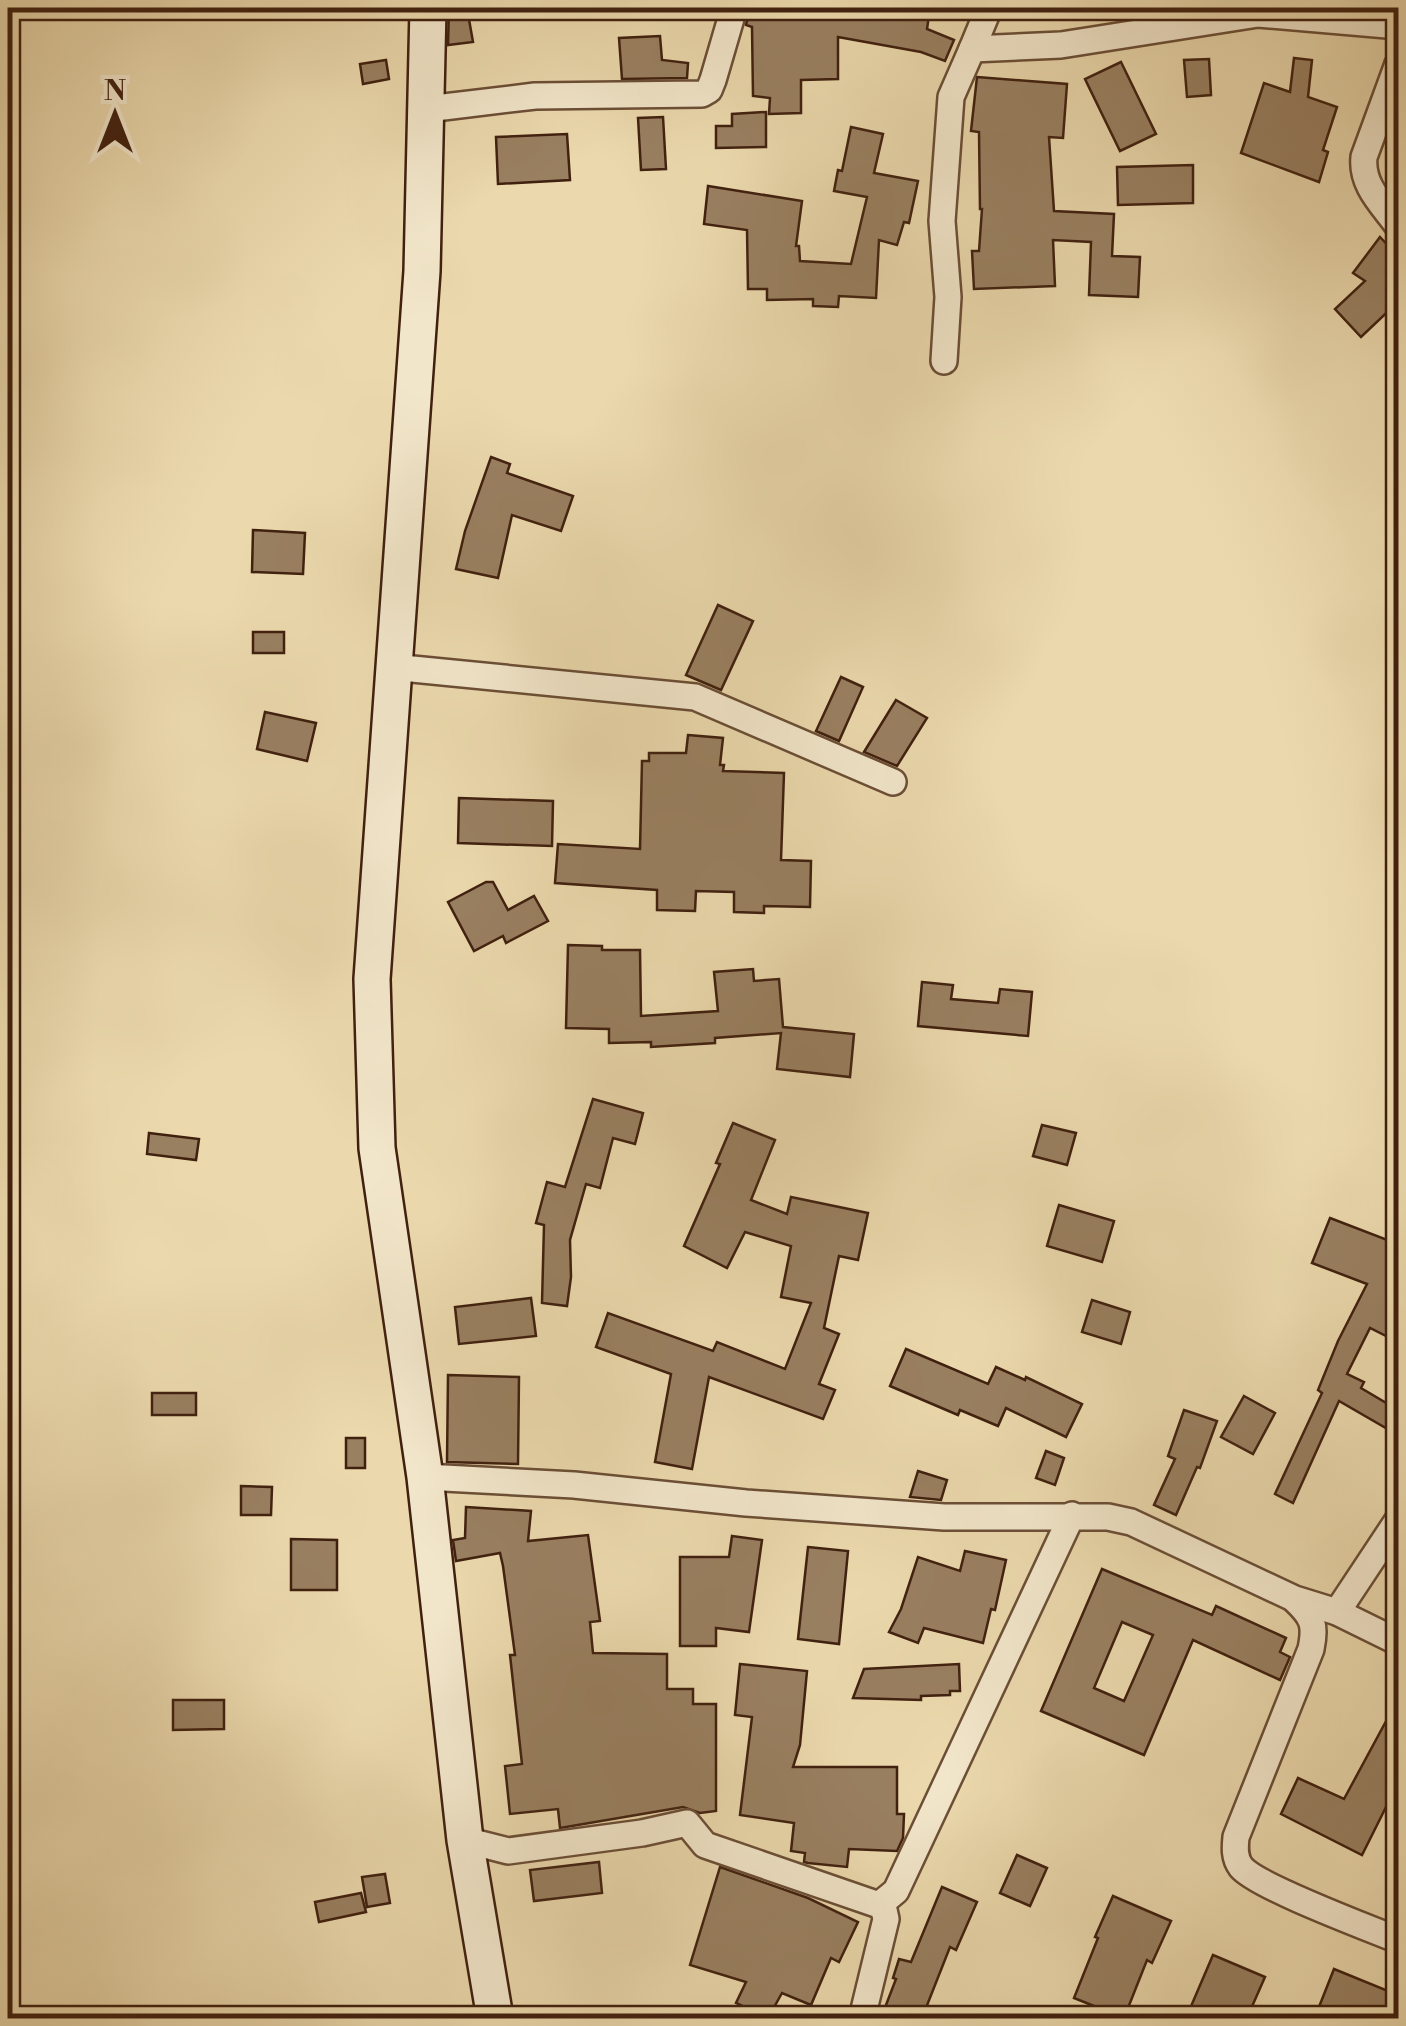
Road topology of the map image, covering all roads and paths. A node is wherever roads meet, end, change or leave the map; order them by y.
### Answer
1 (428, 8) edge
2 (734, 8) edge
3 (989, 8) edge
4 (1390, 16) edge
5 (972, 49) junction
6 (1398, 61) edge
7 (427, 109) junction
8 (1398, 226) edge
9 (944, 361) dead end
10 (392, 667) junction
11 (893, 782) dead end
12 (425, 1477) junction
13 (1072, 1514) junction
14 (1398, 1520) edge
15 (1295, 1599) junction
16 (1337, 1612) junction
17 (1398, 1642) edge
18 (465, 1840) junction
19 (879, 1905) junction
20 (1398, 1940) edge
21 (494, 2018) edge
22 (862, 2018) edge

1 - 7 main road
2 - 7 street
3 - 5 street
4 - 5 street
4 - 6 street
5 - 9 street
6 - 8 street
7 - 10 main road
10 - 11 street
10 - 12 main road
12 - 13 street
12 - 18 main road
13 - 15 street
13 - 19 street
14 - 16 street
15 - 16 street
15 - 20 street
16 - 17 street
18 - 19 street
18 - 21 main road
19 - 22 street

